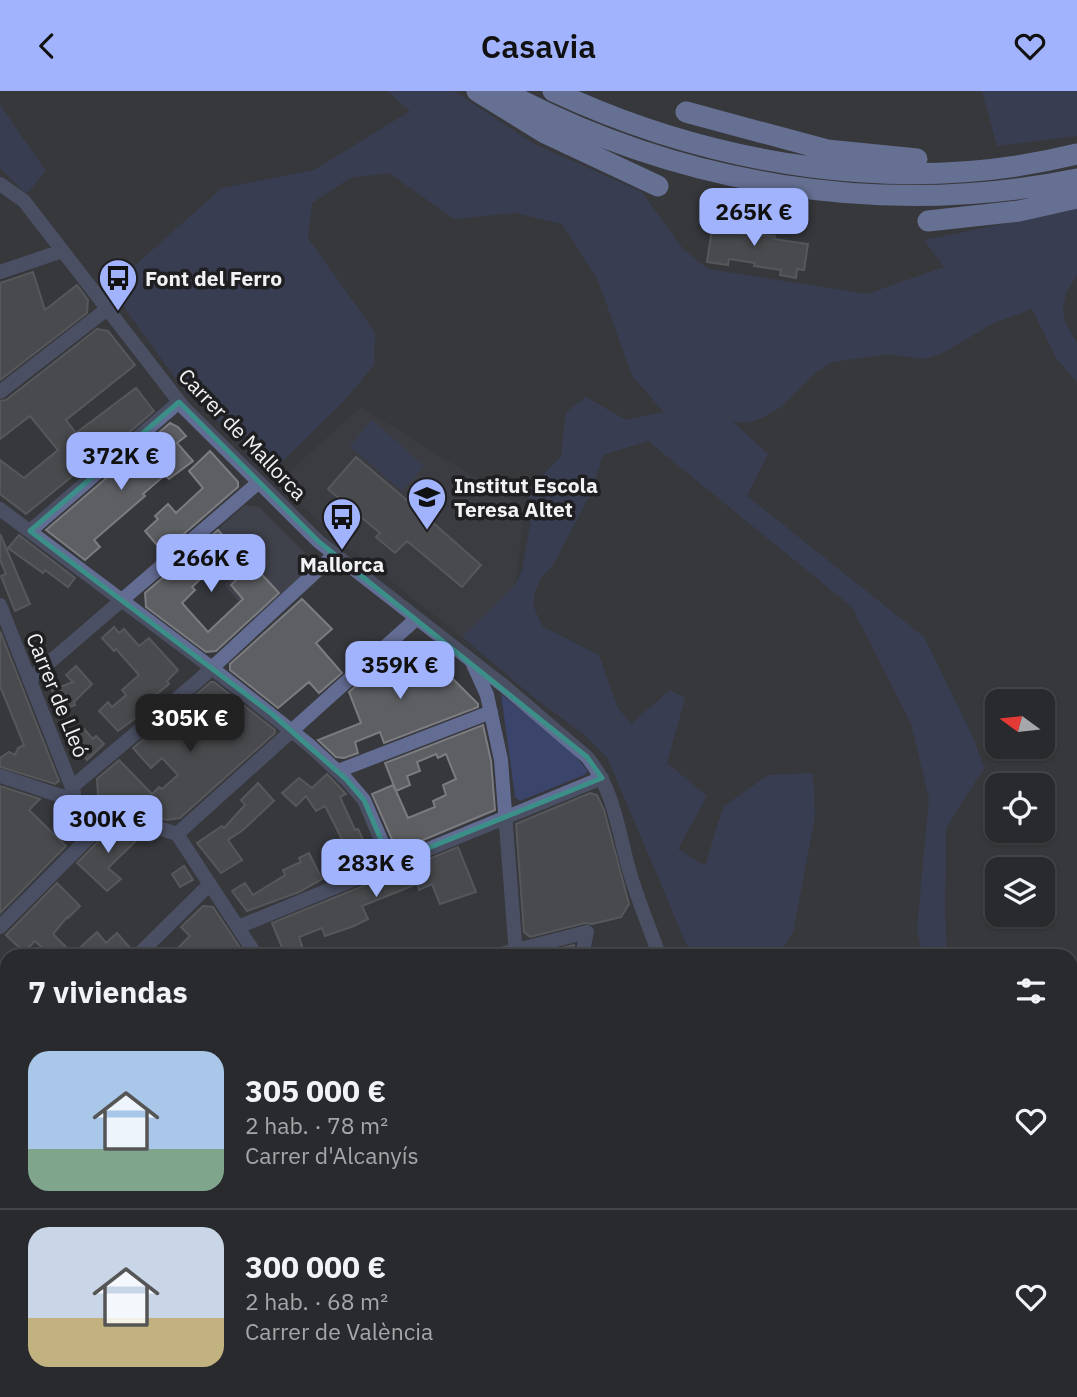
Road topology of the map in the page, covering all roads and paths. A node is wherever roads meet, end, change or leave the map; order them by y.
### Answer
1 (477, 91) edge
2 (503, 91) edge
3 (553, 91) edge
4 (686, 112) dead end
5 (1075, 155) edge
6 (1077, 179) edge
7 (0, 184) edge
8 (658, 186) dead end
9 (1077, 198) edge
10 (928, 221) dead end
11 (62, 251) junction
12 (0, 272) edge
13 (107, 309) junction
14 (0, 392) edge
15 (178, 402) junction
16 (259, 482) junction
17 (0, 509) edge
18 (30, 531) junction
19 (335, 554) junction
20 (123, 601) junction
21 (0, 605) edge
22 (416, 619) junction
23 (472, 663) junction
24 (212, 668) junction
25 (29, 680) junction
26 (491, 712) junction
27 (291, 730) junction
28 (338, 771) junction
29 (0, 776) edge
30 (602, 778) junction
31 (74, 794) junction
32 (114, 812) junction
33 (507, 815) junction
34 (177, 834) junction
35 (391, 863) junction
36 (210, 884) junction
37 (0, 927) edge
38 (238, 927) junction
39 (144, 949) edge
40 (252, 949) edge
41 (516, 949) edge
42 (530, 949) edge
43 (583, 949) edge
44 (657, 949) edge

1 - 8 highway
2 - 6 highway
3 - 5 highway
4 - 5 highway
7 - 11 street, Carrer de Mallorca
9 - 10 highway
11 - 12 street
11 - 13 street, Carrer de Mallorca
13 - 14 street
13 - 15 street, Carrer de Mallorca
15 - 16 street, Carrer de Mallorca
15 - 18 street
16 - 19 street, Carrer de Mallorca
16 - 20 street
17 - 18 street
18 - 20 street
19 - 22 street, Carrer de Mallorca
19 - 24 street
20 - 24 street
20 - 25 street
21 - 25 street, Carrer de Lleó
22 - 23 street, Carrer de Mallorca
22 - 27 street
23 - 26 street
23 - 30 street, Carrer de Mallorca
24 - 27 street
24 - 31 street
25 - 31 street, Carrer de Lleó
26 - 28 street
26 - 33 street
27 - 28 street
27 - 34 street
28 - 35 street
29 - 31 street
30 - 33 street
30 - 44 street, Carrer de Mallorca
31 - 32 street
32 - 34 street
32 - 37 street
33 - 35 street
33 - 41 street
34 - 36 street
35 - 38 street
36 - 38 street
36 - 39 street
38 - 40 street
42 - 43 street

